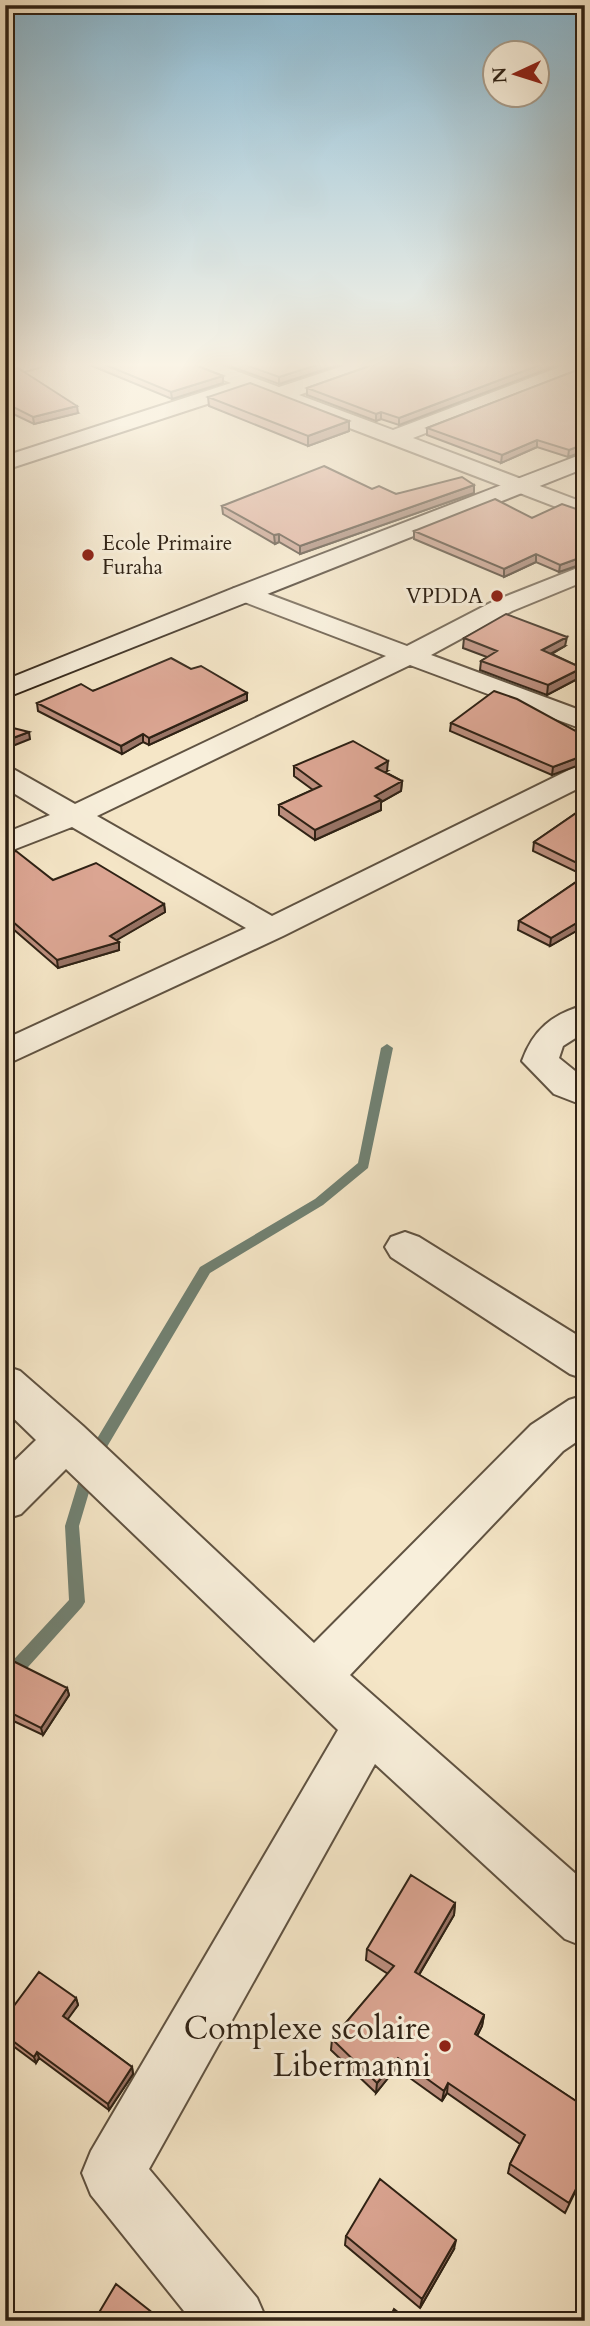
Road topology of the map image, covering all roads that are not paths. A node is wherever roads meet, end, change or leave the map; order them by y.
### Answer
1 (482, 472) edge
2 (556, 472) edge
3 (520, 486) junction
4 (585, 511) edge
5 (585, 572) edge
6 (243, 593) junction
7 (410, 655) junction
8 (5, 690) edge
9 (585, 722) edge
10 (585, 773) edge
11 (5, 776) edge
12 (73, 816) junction
13 (5, 844) edge
14 (271, 929) junction
15 (585, 1016) edge
16 (5, 1053) edge
17 (585, 1094) edge
18 (405, 1247) dead end
19 (585, 1362) edge
20 (5, 1383) edge
21 (585, 1413) edge
22 (67, 1439) junction
23 (5, 1500) edge
24 (315, 1675) junction
25 (370, 1723) junction
26 (585, 1919) edge
27 (234, 2321) edge

1 - 3 street
2 - 3 street
3 - 4 street
3 - 6 street
5 - 7 street
6 - 7 street
6 - 8 street
7 - 9 street
7 - 12 street
10 - 14 street
11 - 12 street
12 - 13 street
12 - 14 street
14 - 16 street
15 - 17 street
18 - 19 street
20 - 22 street
21 - 24 street
22 - 23 street
22 - 24 street
24 - 25 street
25 - 26 street
25 - 27 street

